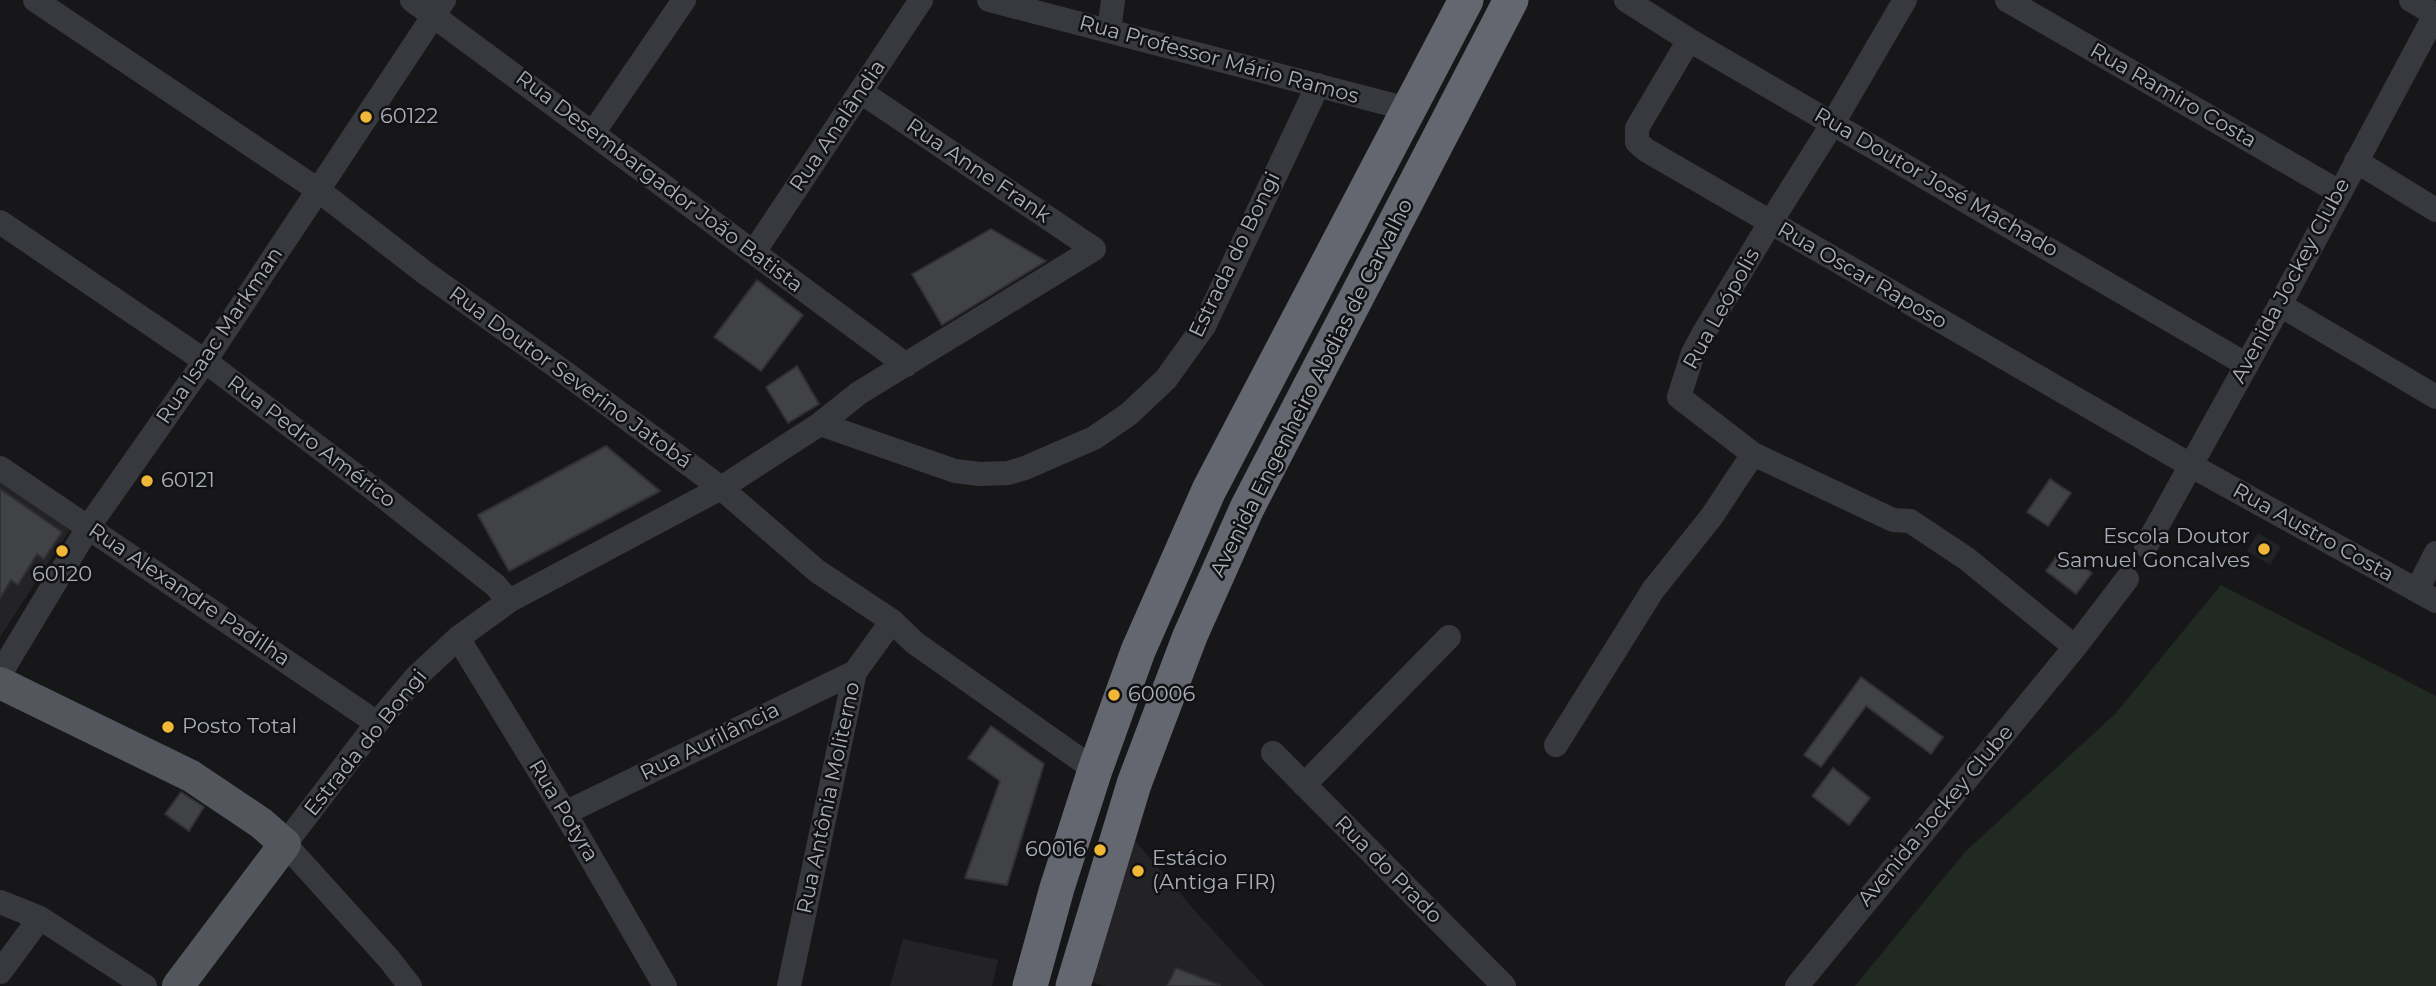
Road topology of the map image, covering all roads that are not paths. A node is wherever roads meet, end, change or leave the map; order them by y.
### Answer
1 (35, 0) edge
2 (412, 0) edge
3 (684, 0) edge
4 (921, 0) edge
5 (989, 0) edge
6 (1113, 0) edge
7 (1466, 0) edge
8 (1511, 0) edge
9 (1626, 0) edge
10 (1905, 0) edge
11 (2007, 0) edge
12 (2411, 0) edge
13 (439, 8) edge
14 (2436, 15) edge
15 (1109, 31) junction
16 (1689, 40) junction
17 (1318, 85) junction
18 (862, 92) junction
19 (1408, 109) junction
20 (1833, 123) junction
21 (593, 133) junction
22 (2356, 161) junction
23 (318, 190) junction
24 (2339, 192) junction
25 (2436, 209) edge
26 (0, 222) edge
27 (1770, 223) junction
28 (1094, 250) joint
29 (754, 252) junction
30 (2280, 305) junction
31 (205, 360) junction
32 (906, 365) junction
33 (2247, 365) junction
34 (2436, 397) edge
35 (820, 424) junction
36 (1753, 454) junction
37 (2190, 465) junction
38 (0, 468) edge
39 (721, 488) junction
40 (89, 526) junction
41 (2146, 546) dead end
42 (2436, 553) edge
43 (2127, 579) dead end
44 (2426, 596) edge
45 (509, 601) junction
46 (892, 621) junction
47 (1448, 637) dead end
48 (458, 638) junction
49 (2075, 647) junction
50 (855, 672) junction
51 (0, 674) edge
52 (0, 683) edge
53 (377, 723) junction
54 (1556, 746) dead end
55 (1273, 753) dead end
56 (1095, 770) junction
57 (1304, 785) junction
58 (565, 813) junction
59 (285, 844) junction
60 (0, 902) edge
61 (40, 918) junction
62 (0, 972) edge
63 (145, 986) edge
64 (178, 986) edge
65 (410, 986) edge
66 (665, 986) edge
67 (789, 986) edge
68 (1030, 986) edge
69 (1073, 986) edge
70 (1504, 986) edge
71 (1797, 986) edge

1 - 23 street, Rua Doutor Severino Jatobá
2 - 13 street, Rua Desembargador João Batista
3 - 21 street
4 - 18 street, Rua Analândia
5 - 15 street, Rua Professor Mário Ramos
6 - 15 street
7 - 19 highway, Avenida Engenheiro Abdias de Carvalho
8 - 69 highway, Avenida Engenheiro Abdias de Carvalho
9 - 16 street, Rua Doutor José Machado
10 - 20 street, Rua Leópolis
11 - 24 street, Rua Ramiro Costa
12 - 14 street
13 - 21 street, Rua Desembargador João Batista
13 - 23 street, Rua Isaac Markman
14 - 22 street, Avenida Jockey Clube
15 - 17 street, Rua Professor Mário Ramos
16 - 20 street, Rua Doutor José Machado
16 - 27 street, Rua Oscar Raposo
17 - 19 street, Rua Professor Mário Ramos
17 - 35 street, Estrada do Bongi
18 - 28 street, Rua Anne Frank
18 - 29 street, Rua Analândia
19 - 56 highway, Avenida Engenheiro Abdias de Carvalho
20 - 27 street, Rua Leópolis
20 - 33 street, Rua Doutor José Machado
21 - 29 street, Rua Desembargador João Batista
22 - 24 street, Avenida Jockey Clube
22 - 25 street
23 - 31 street, Rua Isaac Markman
23 - 39 street, Rua Doutor Severino Jatobá
24 - 30 street, Avenida Jockey Clube
26 - 31 street, Rua Pedro Américo
27 - 36 street, Rua Leópolis
27 - 37 street, Rua Oscar Raposo
28 - 32 street, Estrada do Bongi
29 - 32 street, Rua Desembargador João Batista
30 - 33 street, Avenida Jockey Clube
30 - 34 street
31 - 40 street, Rua Isaac Markman
31 - 45 street, Rua Pedro Américo
32 - 35 street, Estrada do Bongi
33 - 37 street, Avenida Jockey Clube
35 - 39 street, Estrada do Bongi
36 - 49 street
36 - 54 street
37 - 41 street, Avenida Jockey Clube
37 - 44 street, Rua Austro Costa
38 - 40 street, Rua Alexandre Padilha
39 - 45 street, Estrada do Bongi
39 - 46 street, Rua Doutor Severino Jatobá
40 - 51 street, Rua Isaac Markman
40 - 53 street, Rua Alexandre Padilha
42 - 44 street
43 - 49 street, Avenida Jockey Clube
45 - 48 street, Estrada do Bongi
46 - 50 street, Rua Antônia Moliterno
46 - 56 street, Rua Doutor Severino Jatobá
47 - 57 street
48 - 53 street, Estrada do Bongi
48 - 58 street, Rua Potyra
49 - 71 street, Avenida Jockey Clube
50 - 58 street, Rua Aurilância
50 - 67 street, Rua Antônia Moliterno
52 - 59 main road
53 - 59 street, Estrada do Bongi
55 - 57 street, Rua do Prado
56 - 68 highway, Avenida Engenheiro Abdias de Carvalho
57 - 70 street, Rua do Prado
58 - 66 street, Rua Potyra
59 - 64 main road, Estrada do Bongi
59 - 65 street
60 - 61 street
61 - 62 street
61 - 63 street

